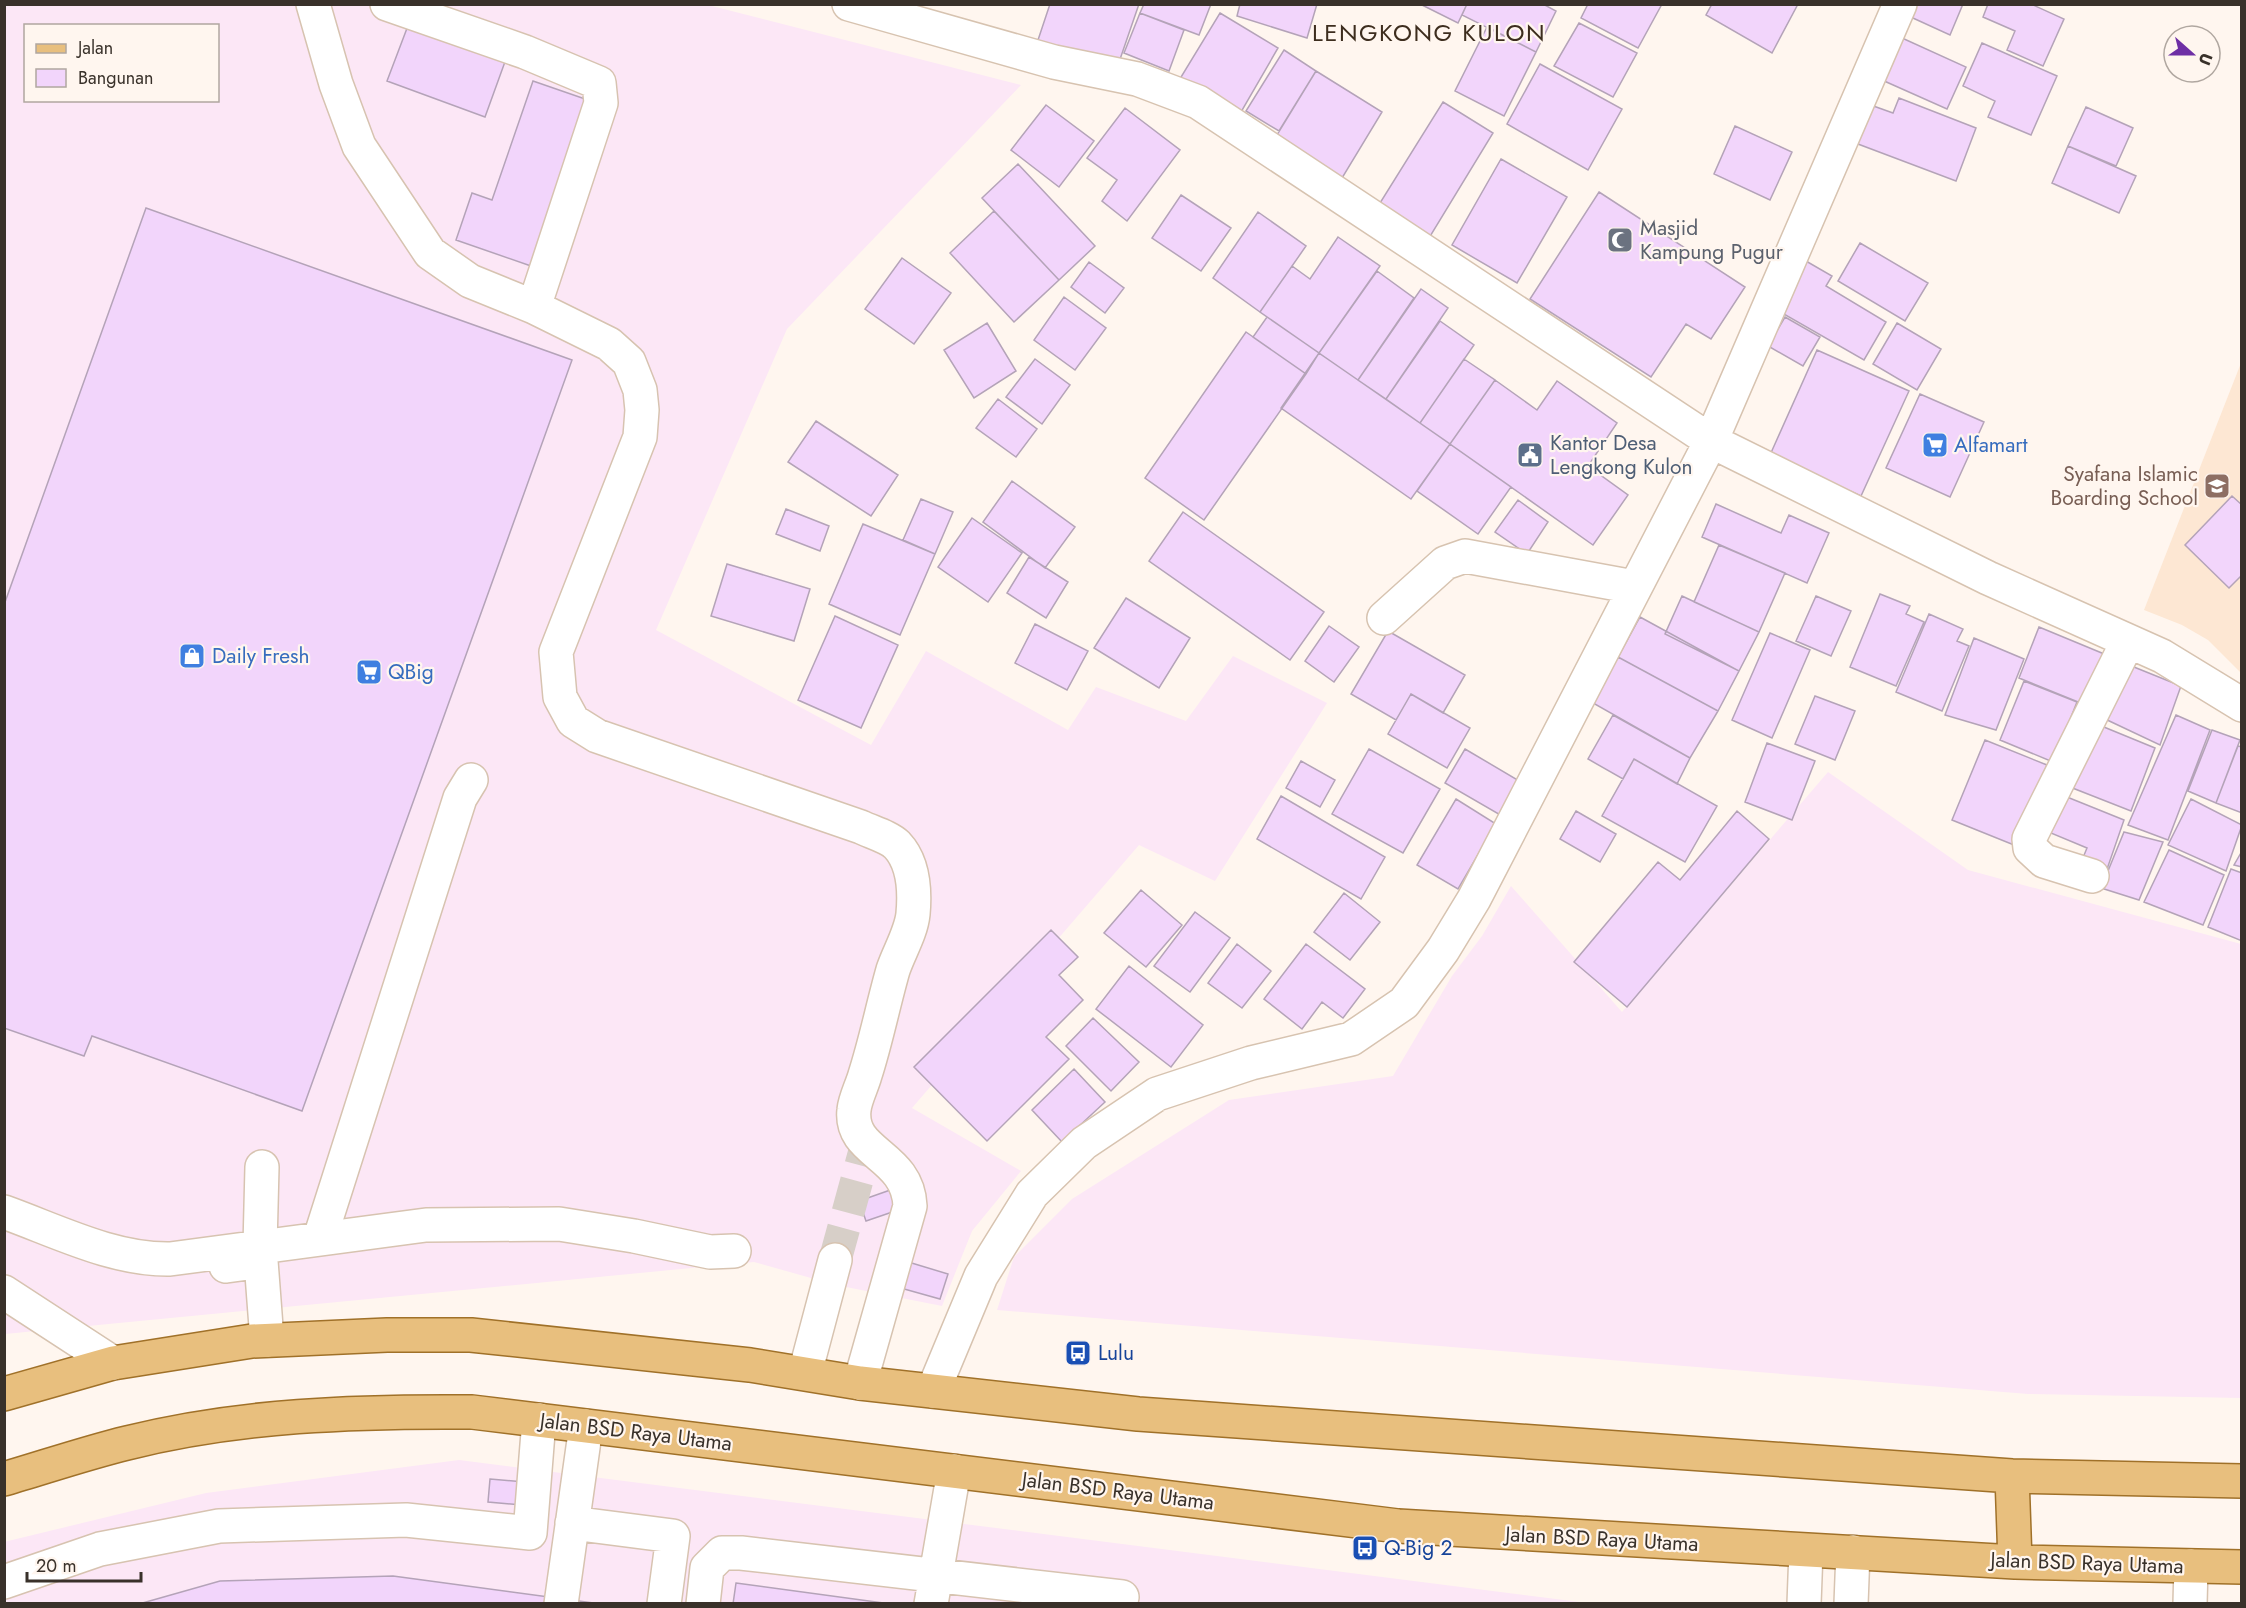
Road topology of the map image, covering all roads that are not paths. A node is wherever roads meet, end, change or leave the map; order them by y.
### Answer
1 (313, 4) edge
2 (387, 4) edge
3 (849, 4) edge
4 (1900, 4) edge
5 (534, 307) junction
6 (1711, 441) junction
7 (1634, 587) junction
8 (1384, 618) dead end
9 (2128, 641) junction
10 (2241, 705) edge
11 (471, 780) dead end
12 (2092, 876) dead end
13 (262, 1167) dead end
14 (4, 1212) edge
15 (4, 1232) edge
16 (320, 1238) junction
17 (260, 1246) junction
18 (734, 1251) dead end
19 (835, 1260) tunnel mouth
20 (4, 1292) edge
21 (267, 1340) junction
22 (113, 1363) junction
23 (805, 1373) junction
24 (860, 1383) junction
25 (933, 1391) junction
26 (4, 1394) edge
27 (539, 1420) junction
28 (586, 1426) junction
29 (954, 1471) junction
30 (2012, 1476) junction
31 (4, 1479) edge
32 (2241, 1481) edge
33 (572, 1523) junction
34 (1806, 1551) junction
35 (1853, 1552) junction
36 (2015, 1562) junction
37 (2191, 1566) junction
38 (2241, 1567) edge
39 (4, 1582) edge
40 (933, 1589) edge
41 (1122, 1597) dead end
42 (561, 1604) edge
43 (664, 1604) edge
44 (703, 1604) edge
45 (1804, 1604) edge
46 (1851, 1604) edge
47 (2190, 1604) edge

1 - 5 street
2 - 5 street
3 - 6 street
4 - 6 street
5 - 24 street
6 - 7 street
6 - 9 street
7 - 8 street
7 - 25 street
9 - 10 street
9 - 12 street
11 - 16 street
13 - 17 street
14 - 17 street
15 - 21 street
16 - 17 street
16 - 18 street
19 - 23 street
20 - 22 street
21 - 22 main road
21 - 23 main road
22 - 26 main road
23 - 24 main road
24 - 25 main road
25 - 30 main road
27 - 28 main road, Jalan BSD Raya Utama
27 - 31 main road, Jalan BSD Raya Utama
27 - 39 street
28 - 29 main road, Jalan BSD Raya Utama
28 - 33 street
29 - 34 main road, Jalan BSD Raya Utama
29 - 40 street
30 - 32 main road
30 - 36 main road
33 - 42 street
33 - 43 street
34 - 35 main road, Jalan BSD Raya Utama
34 - 45 street
35 - 36 main road, Jalan BSD Raya Utama
35 - 46 street
36 - 37 main road, Jalan BSD Raya Utama
37 - 38 main road, Jalan BSD Raya Utama
37 - 47 street
40 - 41 street
40 - 44 street

